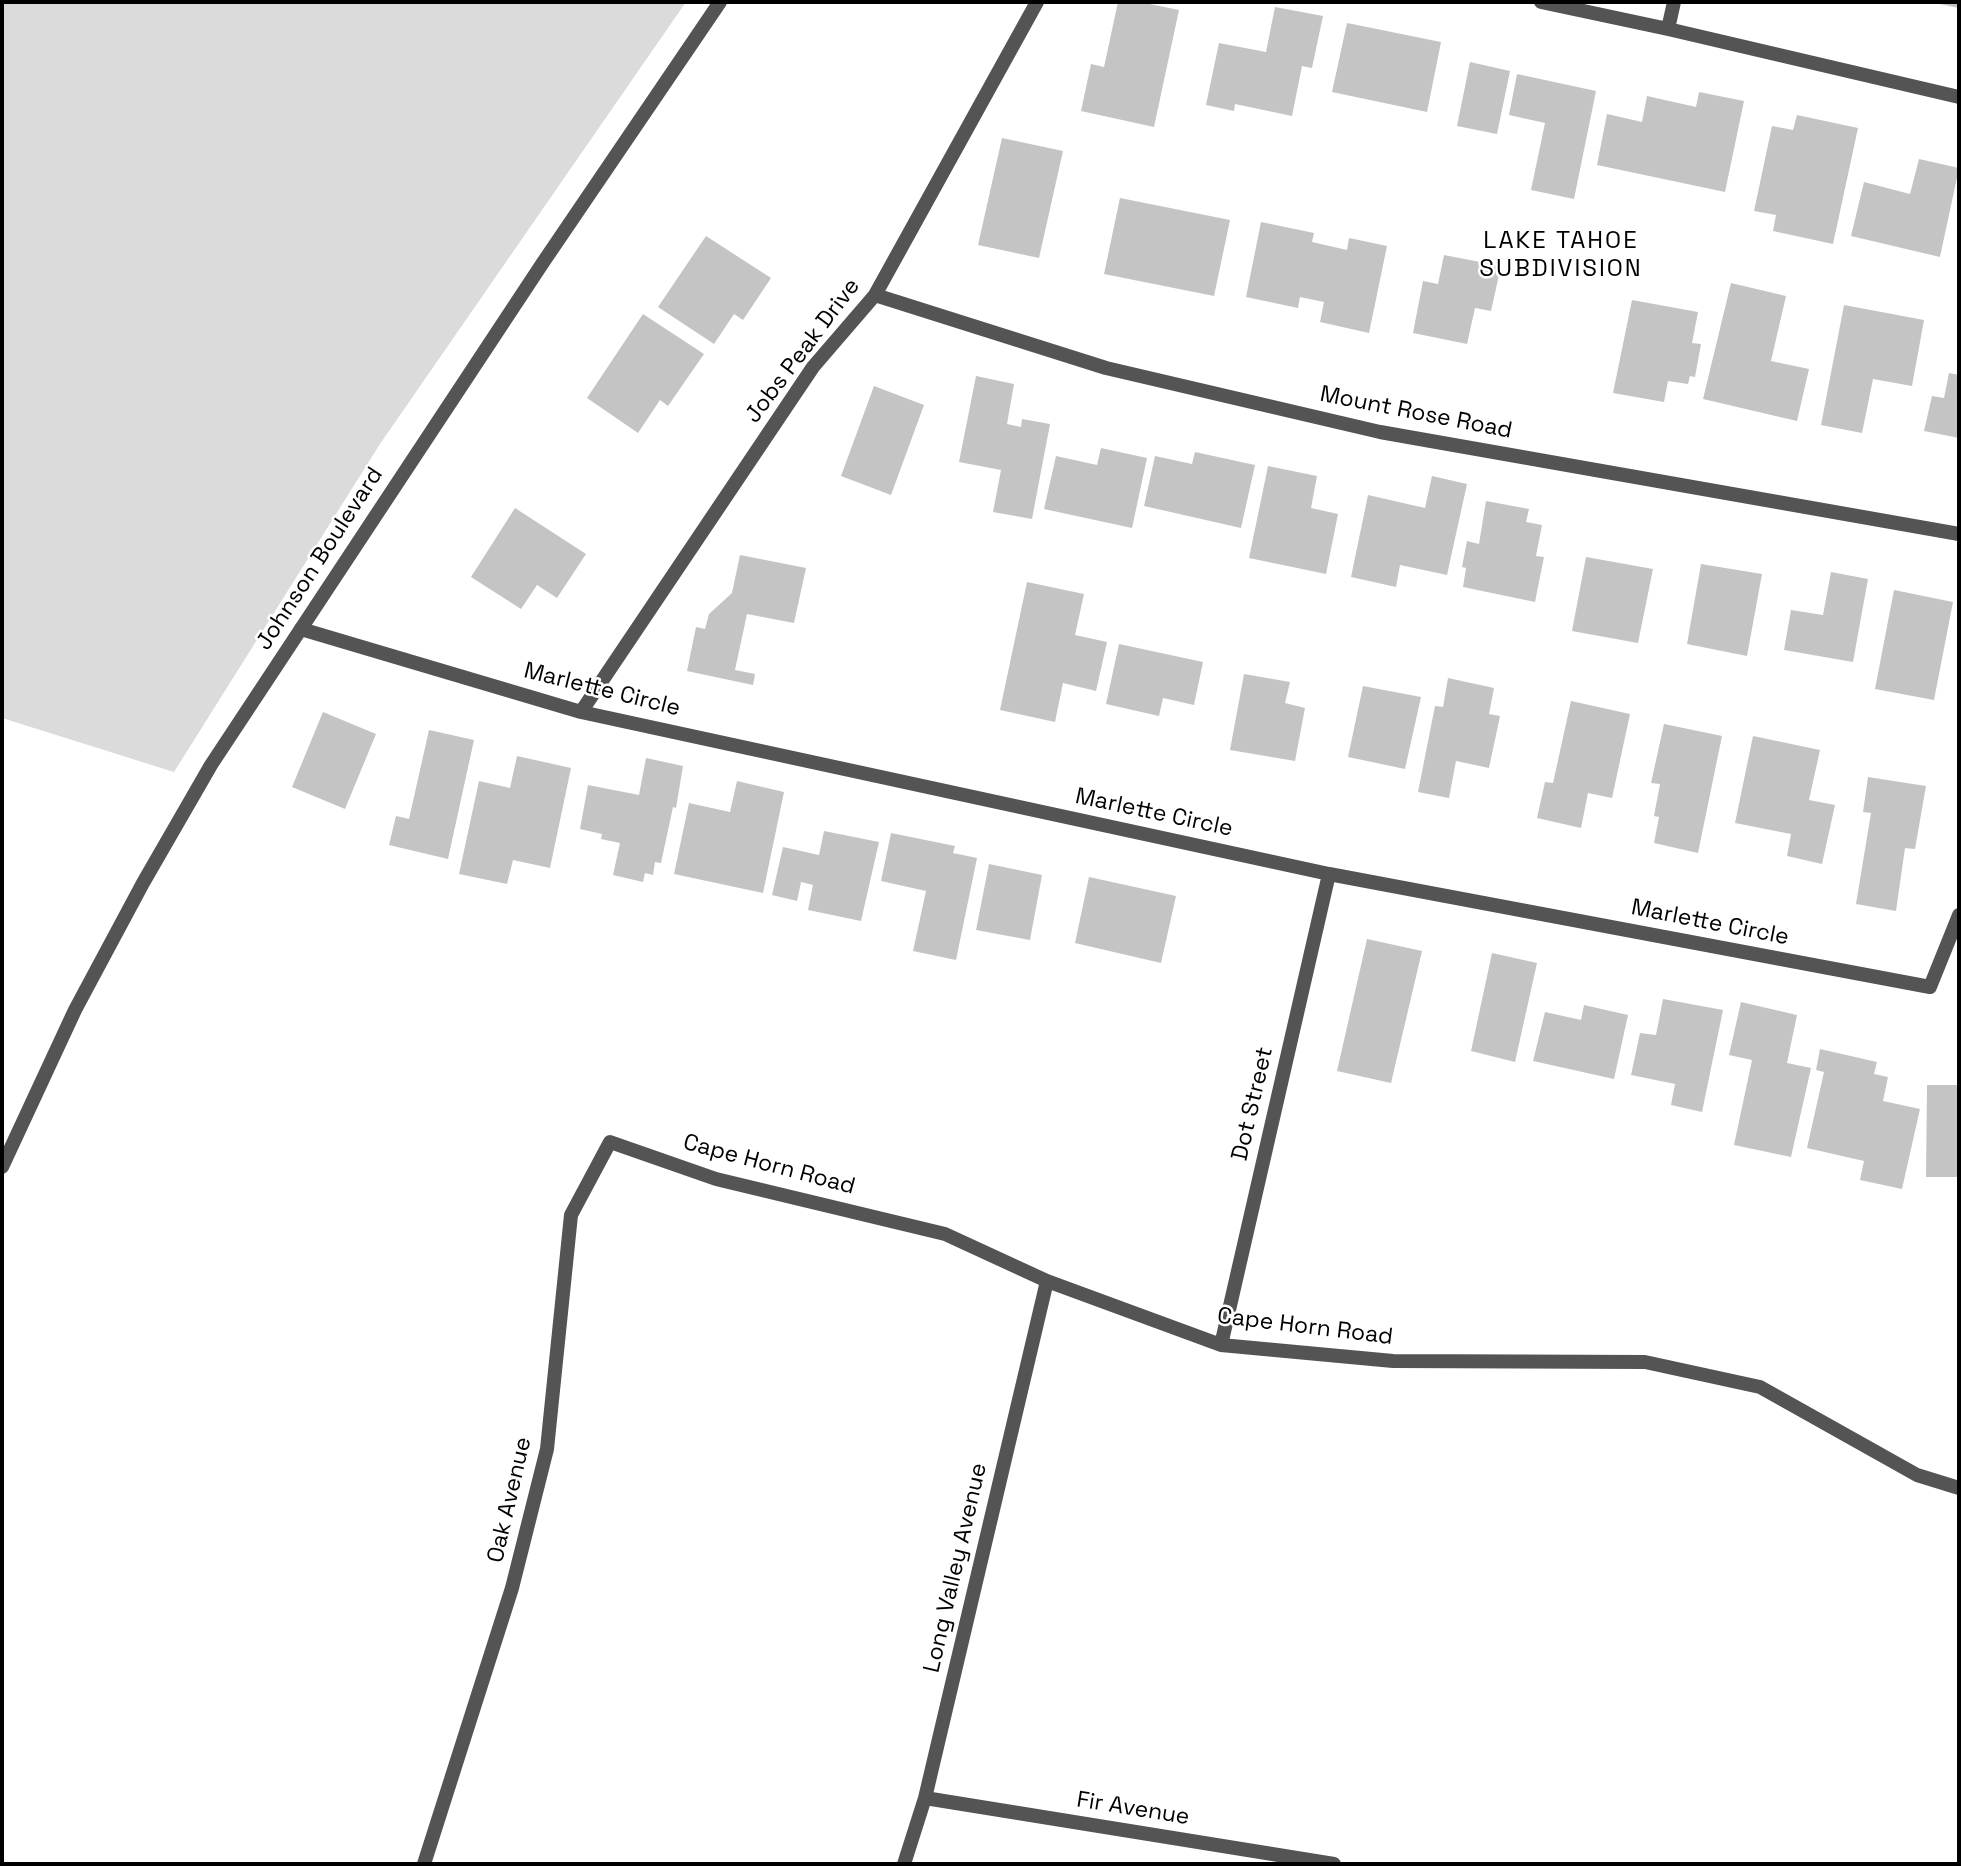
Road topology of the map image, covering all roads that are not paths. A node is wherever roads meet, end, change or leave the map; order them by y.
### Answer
1 (720, 2) edge
2 (1037, 2) edge
3 (1541, 2) edge
4 (1674, 2) edge
5 (1668, 29) junction
6 (1959, 97) edge
7 (875, 295) junction
8 (1959, 534) edge
9 (302, 629) junction
10 (581, 712) junction
11 (1329, 874) junction
12 (1959, 915) edge
13 (610, 1142) joint
14 (2, 1167) edge
15 (1047, 1281) junction
16 (1221, 1345) junction
17 (1959, 1488) edge
18 (925, 1798) junction
19 (424, 1864) edge
20 (904, 1864) edge
21 (1335, 1864) edge

1 - 9 street, Johnson Boulevard
2 - 7 street, Jobs Peak Drive
3 - 5 street
4 - 5 street
5 - 6 street
7 - 8 street, Mount Rose Road
7 - 10 street, Jobs Peak Drive
9 - 10 street, Marlette Circle
9 - 14 street, Johnson Boulevard
10 - 11 street, Marlette Circle
11 - 12 street, Marlette Circle
11 - 16 street, Dot Street
13 - 15 street, Cape Horn Road
13 - 19 street, Oak Avenue
15 - 16 street, Cape Horn Road
15 - 18 street, Long Valley Avenue
16 - 17 street, Cape Horn Road
18 - 20 street, Long Valley Avenue
18 - 21 street, Fir Avenue

